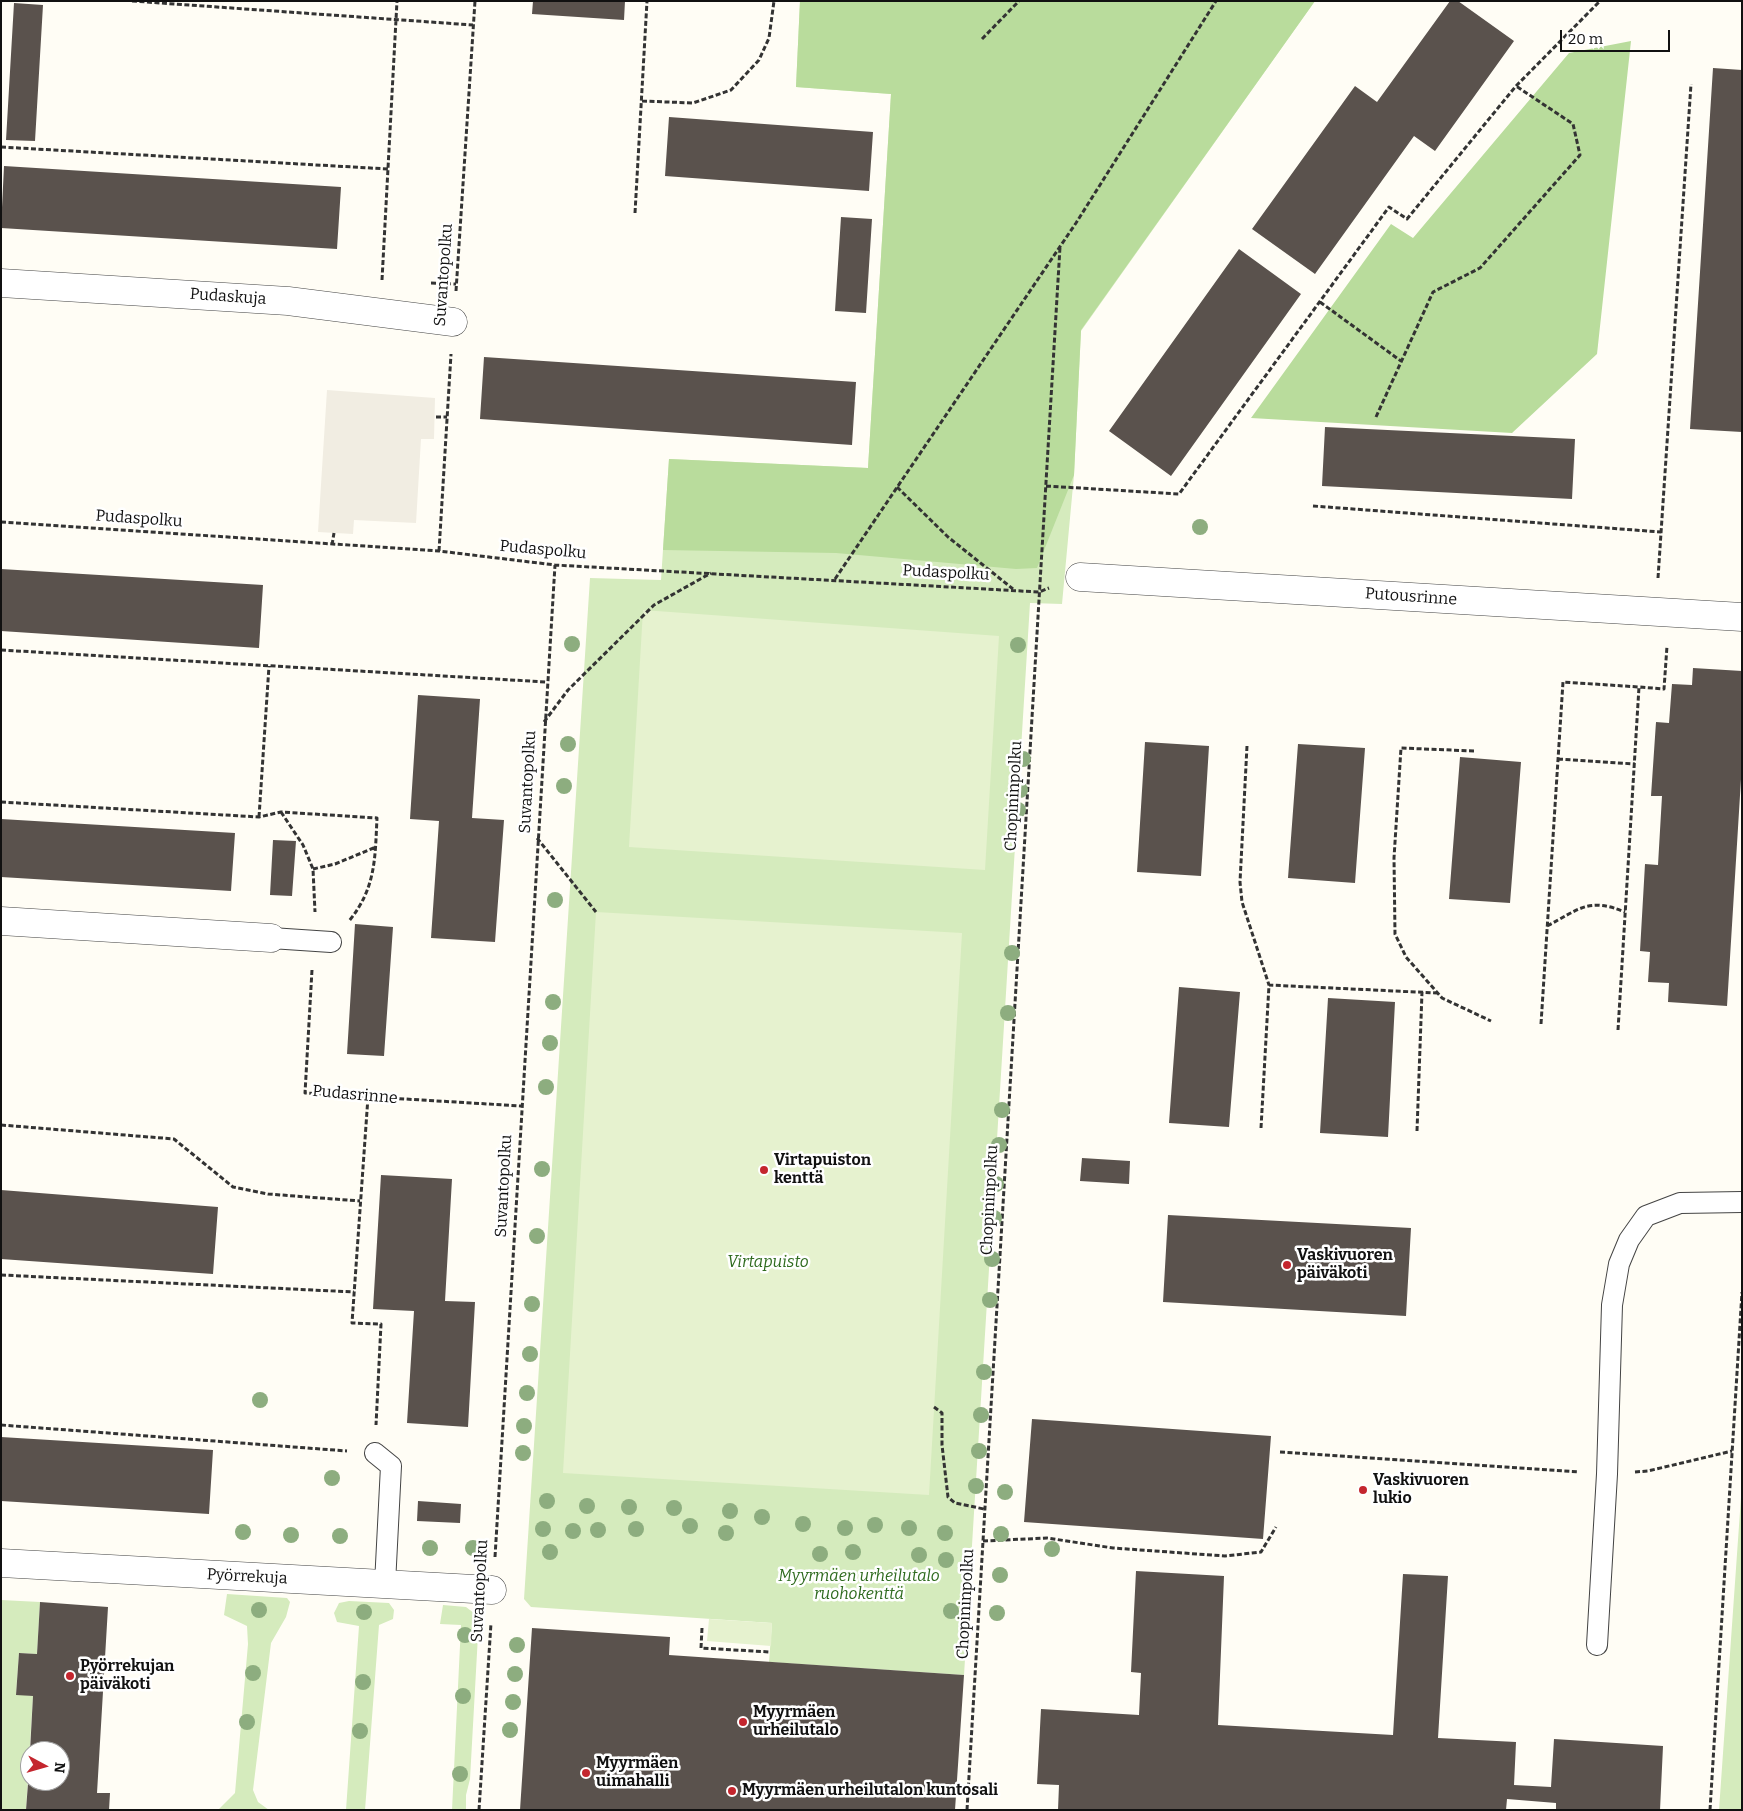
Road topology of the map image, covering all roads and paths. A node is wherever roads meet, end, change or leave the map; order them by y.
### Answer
1 (132, 1) edge
2 (397, 1) edge
3 (474, 1) edge
4 (647, 1) edge
5 (774, 1) edge
6 (1018, 1) edge
7 (1216, 1) edge
8 (1600, 1) edge
9 (396, 20) junction
10 (473, 24) junction
11 (982, 39) dead end
12 (1691, 84) dead end
13 (1516, 86) junction
14 (641, 101) junction
15 (1, 147) edge
16 (388, 169) junction
17 (635, 213) dead end
18 (1060, 247) junction
19 (382, 281) dead end
20 (1, 283) edge
21 (1320, 302) junction
22 (453, 322) junction
23 (1402, 361) junction
24 (436, 417) dead end
25 (447, 417) junction
26 (1376, 417) dead end
27 (1046, 486) junction
28 (897, 487) junction
29 (1313, 506) dead end
30 (1, 522) edge
31 (1661, 532) junction
32 (334, 533) dead end
33 (332, 545) junction
34 (439, 551) junction
35 (555, 565) junction
36 (711, 573) junction
37 (1080, 577) joint
38 (835, 580) junction
39 (1658, 582) dead end
40 (1015, 590) junction
41 (1039, 592) junction
42 (1742, 617) edge
43 (1668, 641) dead end
44 (1, 650) edge
45 (269, 666) junction
46 (546, 682) junction
47 (1639, 687) junction
48 (544, 722) junction
49 (1246, 746) dead end
50 (1474, 751) dead end
51 (1558, 759) junction
52 (1635, 764) junction
53 (1, 802) edge
54 (280, 812) junction
55 (259, 817) junction
56 (537, 838) junction
57 (376, 847) junction
58 (313, 869) junction
59 (596, 912) dead end
60 (1625, 912) junction
61 (1, 921) edge
62 (1547, 926) junction
63 (271, 938) joint
64 (322, 942) junction
65 (1269, 985) junction
66 (1422, 992) junction
67 (1437, 993) junction
68 (1491, 1021) dead end
69 (1541, 1024) dead end
70 (1618, 1030) dead end
71 (368, 1097) junction
72 (521, 1106) junction
73 (1, 1125) edge
74 (1261, 1128) dead end
75 (1416, 1131) dead end
76 (360, 1201) junction
77 (1742, 1202) edge
78 (1, 1275) edge
79 (354, 1292) junction
80 (1742, 1292) edge
81 (1736, 1395) junction
82 (1742, 1395) edge
83 (934, 1407) dead end
84 (1, 1425) edge
85 (1732, 1451) junction
86 (1280, 1452) dead end
87 (375, 1453) junction
88 (1606, 1474) junction
89 (984, 1510) junction
90 (1276, 1527) dead end
91 (983, 1541) junction
92 (1, 1563) edge
93 (385, 1584) junction
94 (492, 1590) junction
95 (702, 1628) dead end
96 (1596, 1646) dead end
97 (770, 1652) dead end
98 (479, 1810) edge
99 (967, 1810) edge
100 (1710, 1810) edge

1 - 9 path
2 - 9 path
3 - 10 path, Suvantopolku
4 - 14 path
5 - 14 path
6 - 11 path
7 - 18 path
8 - 13 path
9 - 10 path
9 - 16 path
10 - 22 path, Suvantopolku
12 - 31 path
13 - 21 path
13 - 23 path
14 - 17 path
15 - 16 path
16 - 19 path
18 - 27 path, Chopininpolku
18 - 28 path
20 - 22 street, Pudaskuja
21 - 23 path
21 - 27 path
22 - 25 path, Suvantopolku
23 - 26 path
24 - 25 path
25 - 34 path, Suvantopolku
27 - 41 path, Chopininpolku
28 - 38 path
28 - 40 path
29 - 31 path
30 - 33 path, Pudaspolku
31 - 39 path
32 - 33 path
33 - 34 path, Pudaspolku
34 - 35 path, Pudaspolku
35 - 36 path, Pudaspolku
35 - 46 path, Suvantopolku
36 - 38 path, Pudaspolku
36 - 48 path
37 - 41 path, Pudaspolku
37 - 42 street, Putousrinne
38 - 40 path, Pudaspolku
40 - 41 path, Pudaspolku
41 - 89 path, Chopininpolku
43 - 47 path
44 - 45 path
45 - 46 path
45 - 55 path
46 - 48 path, Suvantopolku
47 - 51 path
47 - 52 path
48 - 56 path, Suvantopolku
49 - 65 path
50 - 67 path
51 - 52 path
51 - 62 path
52 - 60 path
53 - 55 path
54 - 55 path
54 - 57 path
54 - 58 path, Pudasrinne
56 - 59 path
56 - 72 path, Suvantopolku
57 - 58 path
57 - 64 path
58 - 64 path, Pudasrinne
60 - 62 path
60 - 70 path
61 - 63 street
62 - 69 path
63 - 64 lane
64 - 71 path, Pudasrinne
65 - 66 path
65 - 74 path
66 - 67 path
66 - 75 path
67 - 68 path
71 - 72 path, Pudasrinne
71 - 76 path
72 - 94 path, Suvantopolku
73 - 76 path
76 - 79 path
77 - 88 lane
78 - 79 path
79 - 87 path
80 - 81 path
81 - 82 path
81 - 85 path
83 - 89 path
84 - 87 path
85 - 88 path
85 - 100 path
86 - 88 path
87 - 93 lane
88 - 96 lane
89 - 91 path, Chopininpolku
90 - 91 path
91 - 99 path, Chopininpolku
92 - 93 street, Pyörrekuja
93 - 94 street, Pyörrekuja
94 - 98 path, Suvantopolku
95 - 97 path

